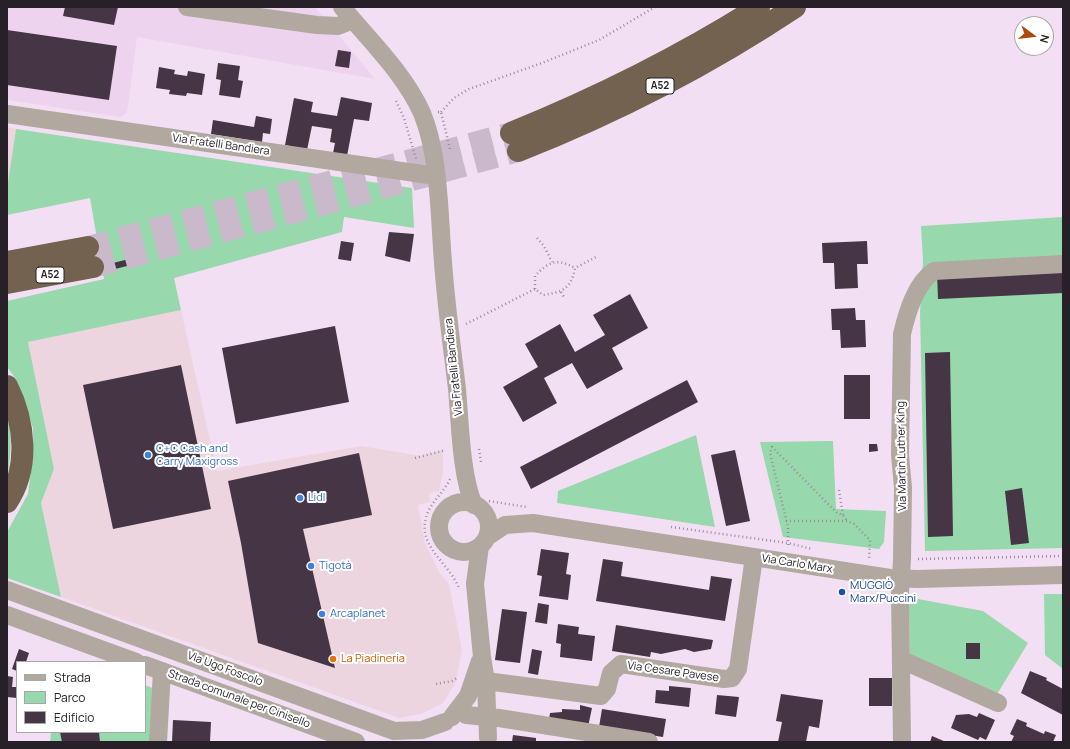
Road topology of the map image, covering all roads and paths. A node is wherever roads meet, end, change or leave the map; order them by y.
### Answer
1 (187, 7) edge
2 (655, 7) edge
3 (759, 7) edge
4 (795, 7) edge
5 (348, 14) edge
6 (395, 98) dead end
7 (441, 112) dead end
8 (7, 114) edge
9 (428, 175) junction
10 (537, 238) dead end
11 (596, 257) dead end
12 (7, 262) edge
13 (552, 262) junction
14 (1063, 264) edge
15 (575, 268) junction
16 (7, 283) edge
17 (535, 289) junction
18 (561, 292) junction
19 (564, 297) dead end
20 (466, 324) dead end
21 (7, 386) edge
22 (479, 446) dead end
23 (415, 458) dead end
24 (455, 461) junction
25 (481, 469) dead end
26 (839, 490) dead end
27 (7, 502) edge
28 (452, 505) junction
29 (480, 505) junction
30 (843, 515) junction
31 (786, 521) junction
32 (847, 521) junction
33 (533, 523) junction
34 (483, 542) junction
35 (788, 543) dead end
36 (448, 547) junction
37 (1063, 556) edge
38 (754, 557) junction
39 (902, 559) junction
40 (876, 561) dead end
41 (1063, 575) edge
42 (901, 578) junction
43 (468, 589) junction
44 (7, 590) edge
45 (7, 615) edge
46 (482, 657) junction
47 (902, 660) junction
48 (133, 661) edge
49 (146, 665) edge
50 (162, 671) junction
51 (461, 675) dead end
52 (486, 681) junction
53 (436, 684) dead end
54 (998, 703) dead end
55 (454, 718) junction
56 (487, 718) junction
57 (488, 740) edge
58 (158, 742) edge
59 (356, 742) edge
60 (437, 742) edge
61 (648, 742) edge
62 (902, 742) edge

1 - 5 street
2 - 7 path
3 - 4 highway, A52
5 - 9 street, Via Fratelli Bandiera
6 - 9 path
8 - 9 street, Via Fratelli Bandiera
9 - 24 street, Via Fratelli Bandiera
10 - 13 path
11 - 15 path
12 - 16 highway, A52
13 - 15 path
13 - 17 path
14 - 39 street, Via Martin Luther King
15 - 18 path
17 - 18 path
17 - 20 path
18 - 19 path
21 - 27 highway
22 - 25 path
23 - 24 path
24 - 28 street, Via Fratelli Bandiera
24 - 29 street, Via Fratelli Bandiera
24 - 43 path
26 - 30 path
28 - 29 street
28 - 36 street, Via Fratelli Bandiera
29 - 33 street, Via Carlo Marx
29 - 33 path
29 - 34 street, Via Fratelli Bandiera
30 - 31 path
30 - 32 path
31 - 32 path
31 - 35 path
32 - 40 path
33 - 34 street, Via Carlo Marx
33 - 38 street, Via Carlo Marx
34 - 36 street
34 - 43 street, Via Fratelli Bandiera
36 - 43 street, Via Fratelli Bandiera
37 - 39 path
38 - 42 street, Via Carlo Marx
38 - 52 street, Via Cesare Pavese
39 - 42 street, Via Martin Luther King
41 - 42 street, Via Carlo Marx
42 - 47 street, Via Martin Luther King
43 - 46 street, Via Fratelli Bandiera
44 - 55 street, Via Ugo Foscolo
45 - 48 street
46 - 52 street, Via Fratelli Bandiera
46 - 55 street, Via Fratelli Bandiera
47 - 54 street
47 - 62 street, Via Martin Luther King
49 - 50 street, Strada comunale per Cinisello
50 - 58 street
50 - 59 street, Strada comunale per Cinisello
51 - 53 path
52 - 56 street, Via Fratelli Bandiera
55 - 56 street
55 - 57 street
55 - 60 street
56 - 57 street, Via Fratelli Bandiera
56 - 61 street

